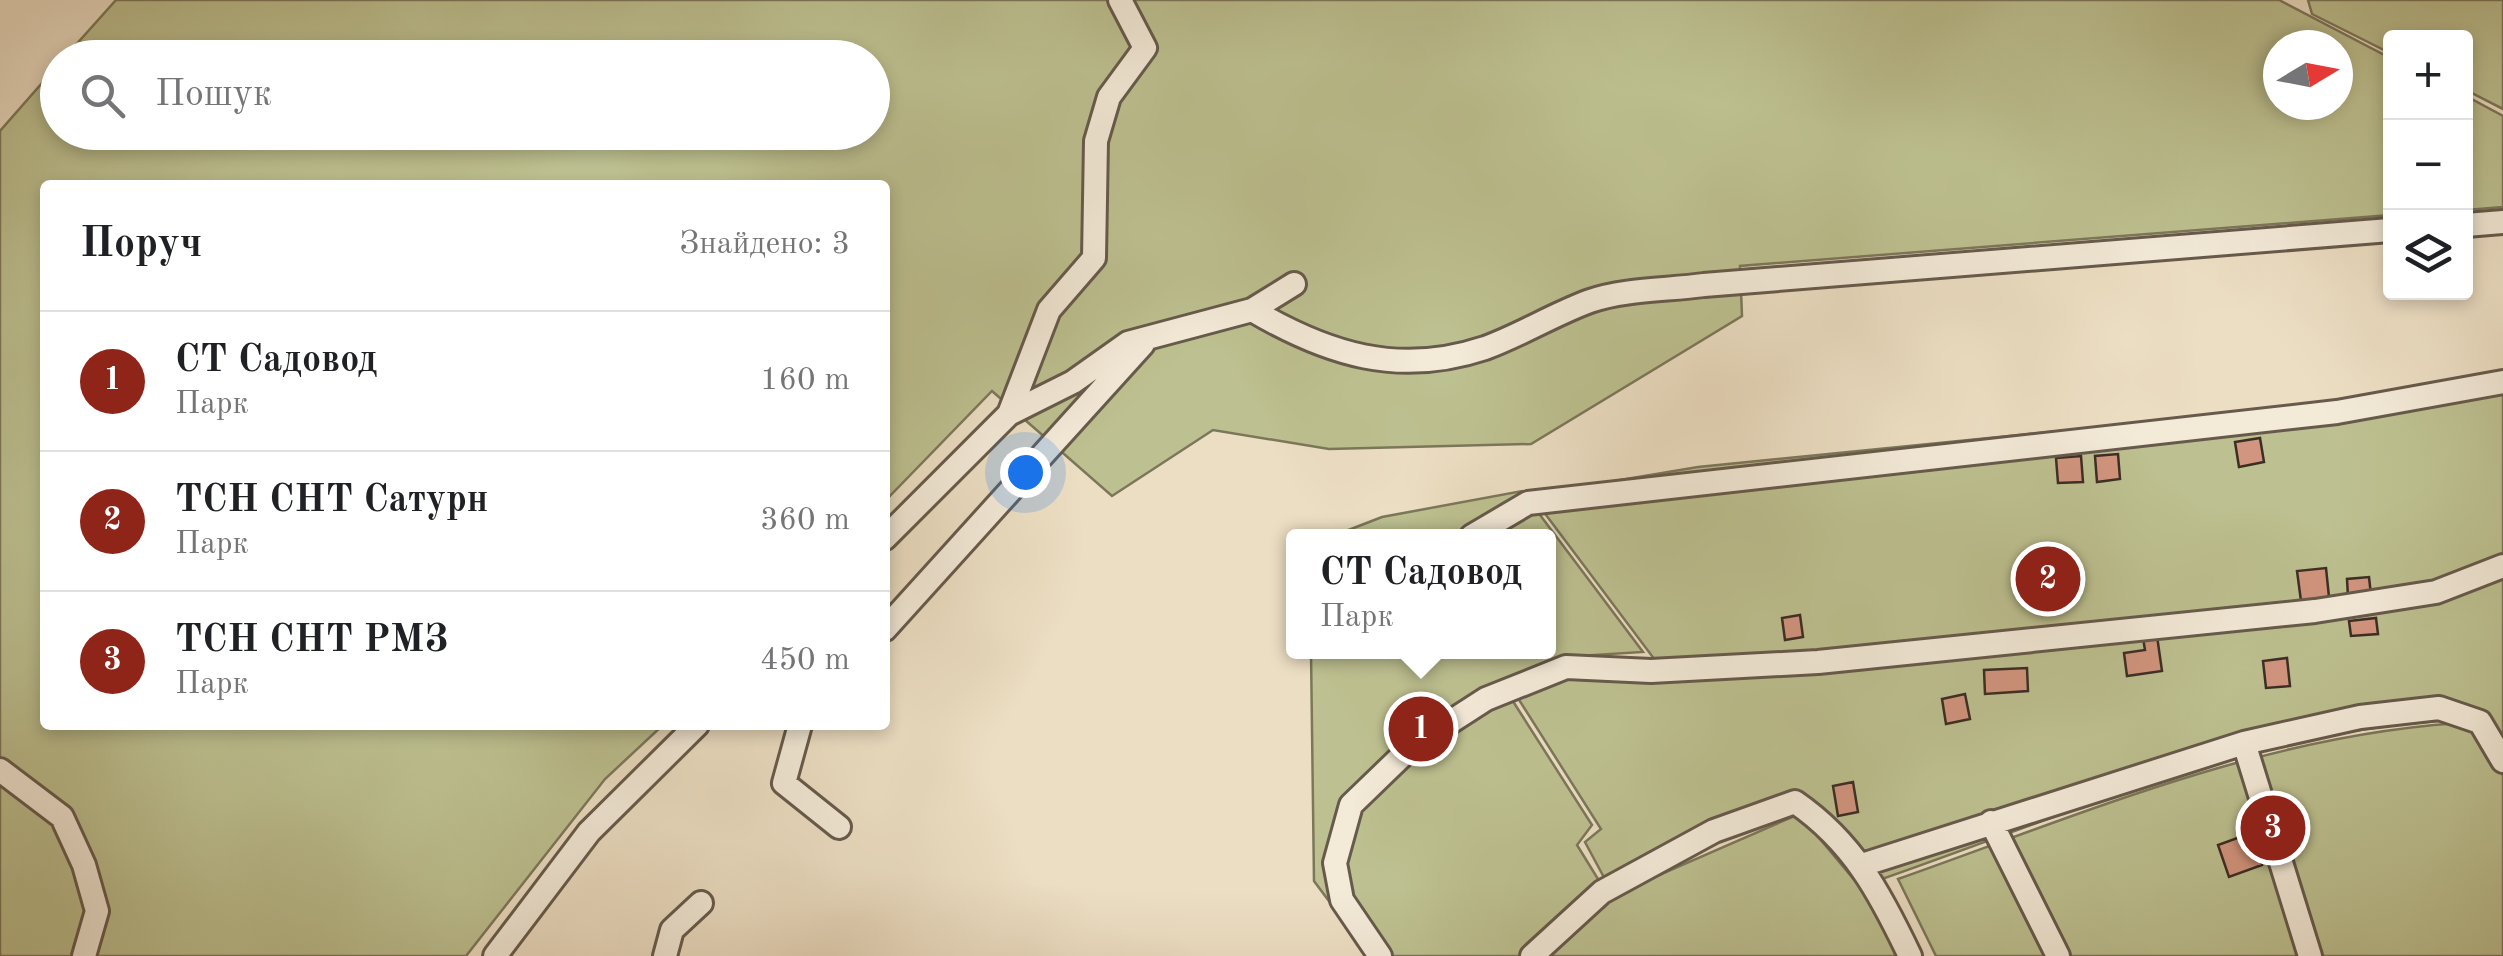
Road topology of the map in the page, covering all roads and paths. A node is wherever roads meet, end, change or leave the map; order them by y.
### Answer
1 (1120, 0) edge
2 (2503, 222) edge
3 (2473, 224) edge
4 (2383, 231) edge
5 (1294, 284) dead end
6 (1252, 310) junction
7 (1152, 334) junction
8 (2503, 382) edge
9 (1009, 414) junction
10 (1484, 529) edge
11 (890, 533) edge
12 (2503, 566) edge
13 (890, 623) edge
14 (1551, 661) edge
15 (692, 730) edge
16 (799, 730) edge
17 (2244, 743) junction
18 (2503, 761) edge
19 (0, 770) edge
20 (1991, 822) junction
21 (838, 826) dead end
22 (1862, 865) junction
23 (701, 903) dead end
24 (84, 956) edge
25 (495, 956) edge
26 (668, 956) edge
27 (1380, 956) edge
28 (1532, 956) edge
29 (1910, 956) edge
30 (2058, 956) edge
31 (2310, 956) edge

1 - 9 street
2 - 3 street
4 - 6 street
5 - 6 street
6 - 7 street
7 - 9 street
7 - 13 street
8 - 10 street
9 - 11 street
12 - 14 street
14 - 27 street
15 - 25 street
16 - 21 street
17 - 18 street
17 - 20 street
17 - 31 street
19 - 24 street
20 - 22 street
20 - 30 street
22 - 28 street
22 - 29 street
23 - 26 street

